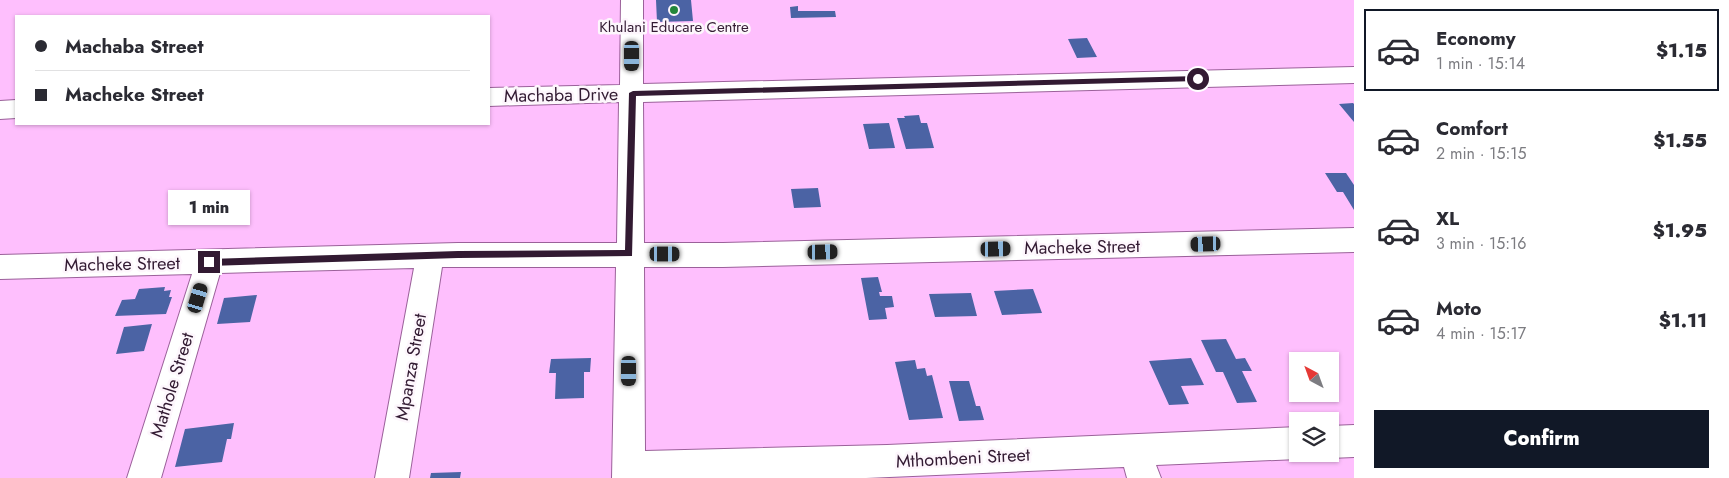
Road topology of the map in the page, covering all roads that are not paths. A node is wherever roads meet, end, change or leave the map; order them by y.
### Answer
1 (632, 0) edge
2 (1354, 75) edge
3 (633, 93) junction
4 (490, 97) edge
5 (15, 109) edge
6 (0, 110) edge
7 (1354, 240) edge
8 (629, 254) junction
9 (430, 256) junction
10 (209, 262) junction
11 (0, 267) edge
12 (1354, 441) edge
13 (1339, 442) edge
14 (1289, 444) edge
15 (1139, 464) edge
16 (888, 470) edge
17 (629, 473) edge
18 (144, 478) edge
19 (392, 478) edge

1 - 3 street
2 - 3 street, Machaba Drive
3 - 4 street, Machaba Drive
3 - 8 street
5 - 6 street
7 - 8 street, Macheke Street
8 - 9 street, Macheke Street
8 - 17 street
9 - 10 street, Macheke Street
9 - 19 street, Mpanza Street
10 - 11 street, Macheke Street
10 - 18 street, Mathole Street
12 - 13 street
14 - 15 street, Mthombeni Street
15 - 16 street, Mthombeni Street
16 - 17 street, Mthombeni Street

